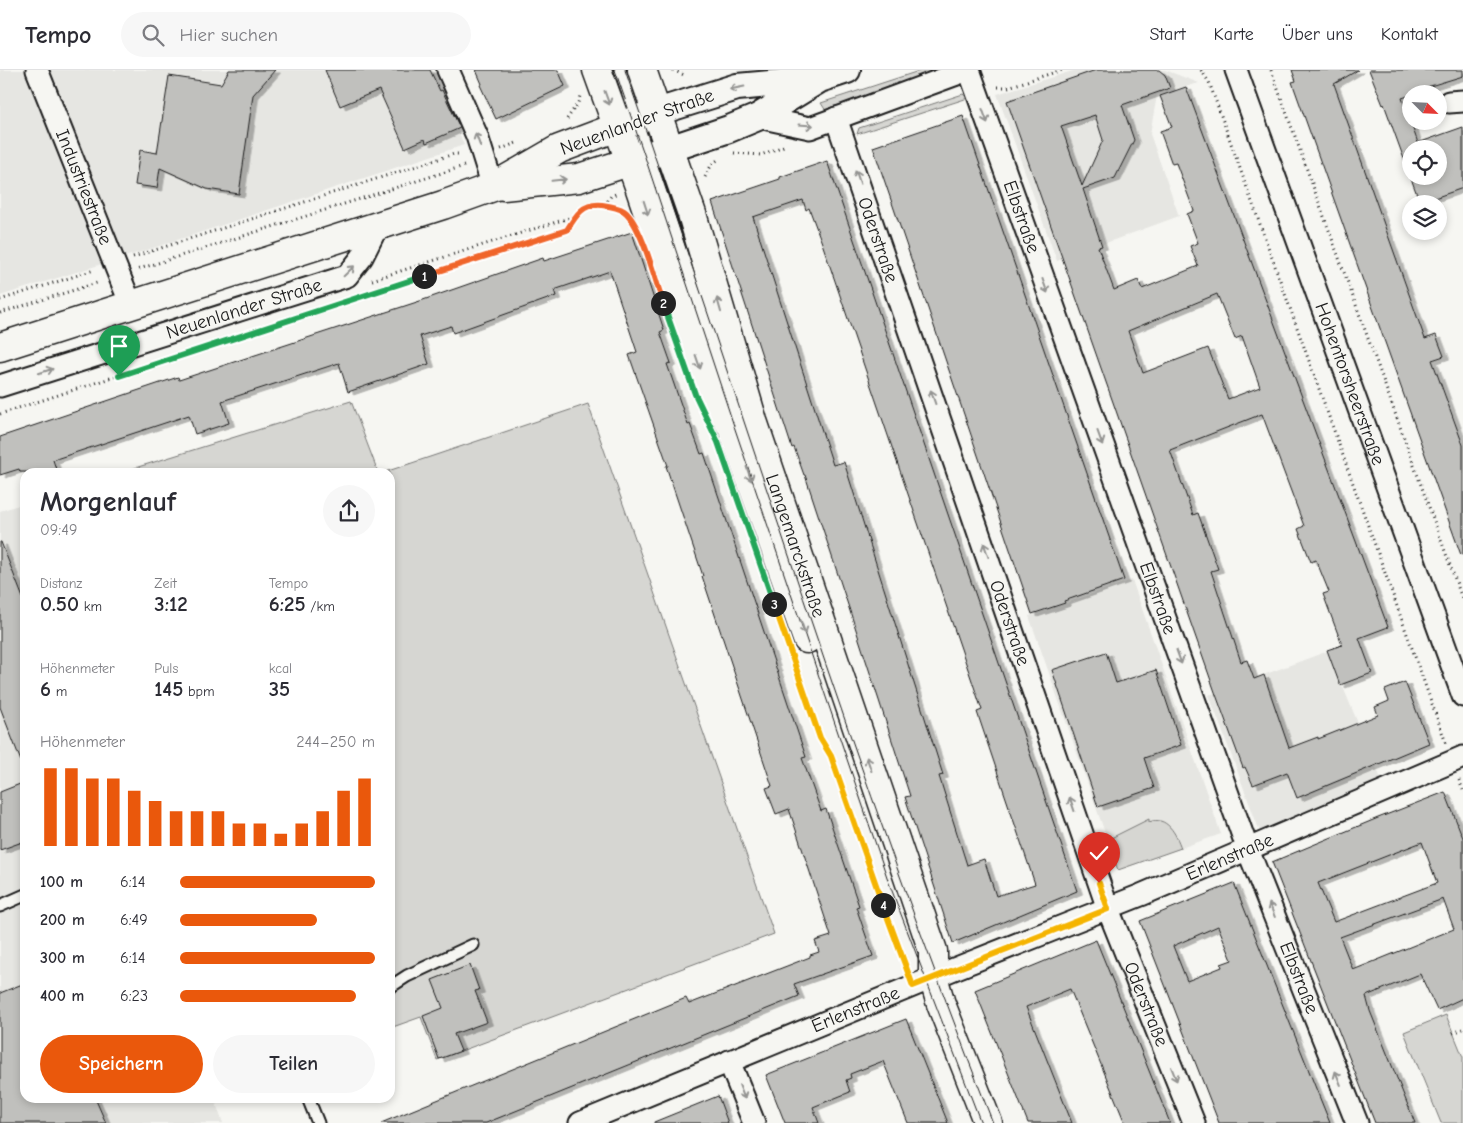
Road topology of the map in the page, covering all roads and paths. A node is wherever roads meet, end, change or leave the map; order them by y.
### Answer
1 (37, 70) edge
2 (448, 70) edge
3 (597, 70) edge
4 (620, 70) edge
5 (642, 70) edge
6 (673, 70) edge
7 (848, 70) edge
8 (969, 70) edge
9 (1062, 70) edge
10 (1201, 70) edge
11 (1236, 70) edge
12 (1271, 70) edge
13 (686, 76) dead end
14 (820, 79) junction
15 (1008, 87) dead end
16 (580, 95) dead end
17 (758, 116) junction
18 (569, 118) dead end
19 (836, 118) junction
20 (637, 119) junction
21 (484, 155) junction
22 (727, 155) dead end
23 (761, 155) dead end
24 (650, 156) junction
25 (721, 158) dead end
26 (712, 164) dead end
27 (493, 186) junction
28 (628, 216) dead end
29 (378, 225) junction
30 (117, 269) junction
31 (0, 300) edge
32 (131, 305) junction
33 (0, 313) edge
34 (0, 347) edge
35 (0, 386) edge
36 (0, 414) edge
37 (739, 418) junction
38 (1463, 601) edge
39 (790, 652) dead end
40 (1463, 696) edge
41 (1458, 759) edge
42 (1463, 790) edge
43 (1248, 850) junction
44 (20, 897) edge
45 (0, 906) edge
46 (1108, 909) junction
47 (473, 945) dead end
48 (923, 982) junction
49 (395, 984) edge
50 (1463, 1029) edge
51 (1453, 1033) dead end
52 (729, 1061) junction
53 (310, 1103) edge
54 (318, 1123) edge
55 (580, 1123) edge
56 (754, 1123) edge
57 (988, 1123) edge
58 (1194, 1123) edge
59 (1356, 1123) edge

1 - 30 street, Industriestraße
21 -> 2 street
3 -> 20 main road
4 - 20 lane
5 - 20 main road
6 - 13 path
7 - 14 street, Neuenlander Straße
8 - 19 street
8 -> 43 street, Elbstraße
9 - 15 path
10 - 41 path
11 - 40 street, Hohentorsheerstraße
12 - 38 path
14 - 17 street, Neuenlander Straße
14 -> 20 street, Neuenlander Straße
16 - 18 path
17 -> 19 street
17 - 24 street, Neuenlander Straße
46 -> 19 street, Oderstraße
20 - 24 main road
20 - 24 main road, Langemarckstraße
20 - 27 main road, Neuenlander Straße
21 - 27 street
21 - 30 path
21 - 30 path
22 - 23 path
27 -> 24 main road, Neuenlander Straße
37 -> 24 main road, Langemarckstraße
24 - 37 main road, Langemarckstraße
25 - 26 path
27 - 29 main road, Neuenlander Straße
28 - 36 path
29 - 32 main road, Neuenlander Straße
35 -> 29 street, Neuenlander Straße
30 - 31 path
30 - 32 street, Industriestraße
30 - 33 path
32 - 34 main road, Neuenlander Straße
37 - 48 main road, Langemarckstraße
39 - 48 path
41 - 42 path
41 - 43 street, Erlenstraße
43 - 46 street, Erlenstraße
59 -> 43 street, Elbstraße
44 - 45 lane
46 - 48 street, Erlenstraße
46 -> 58 street, Oderstraße
47 - 49 lane
48 - 52 street, Erlenstraße
48 - 57 main road, Langemarckstraße
50 - 51 path
52 - 55 street, Erlenstraße
52 -> 56 street
53 - 54 lane

